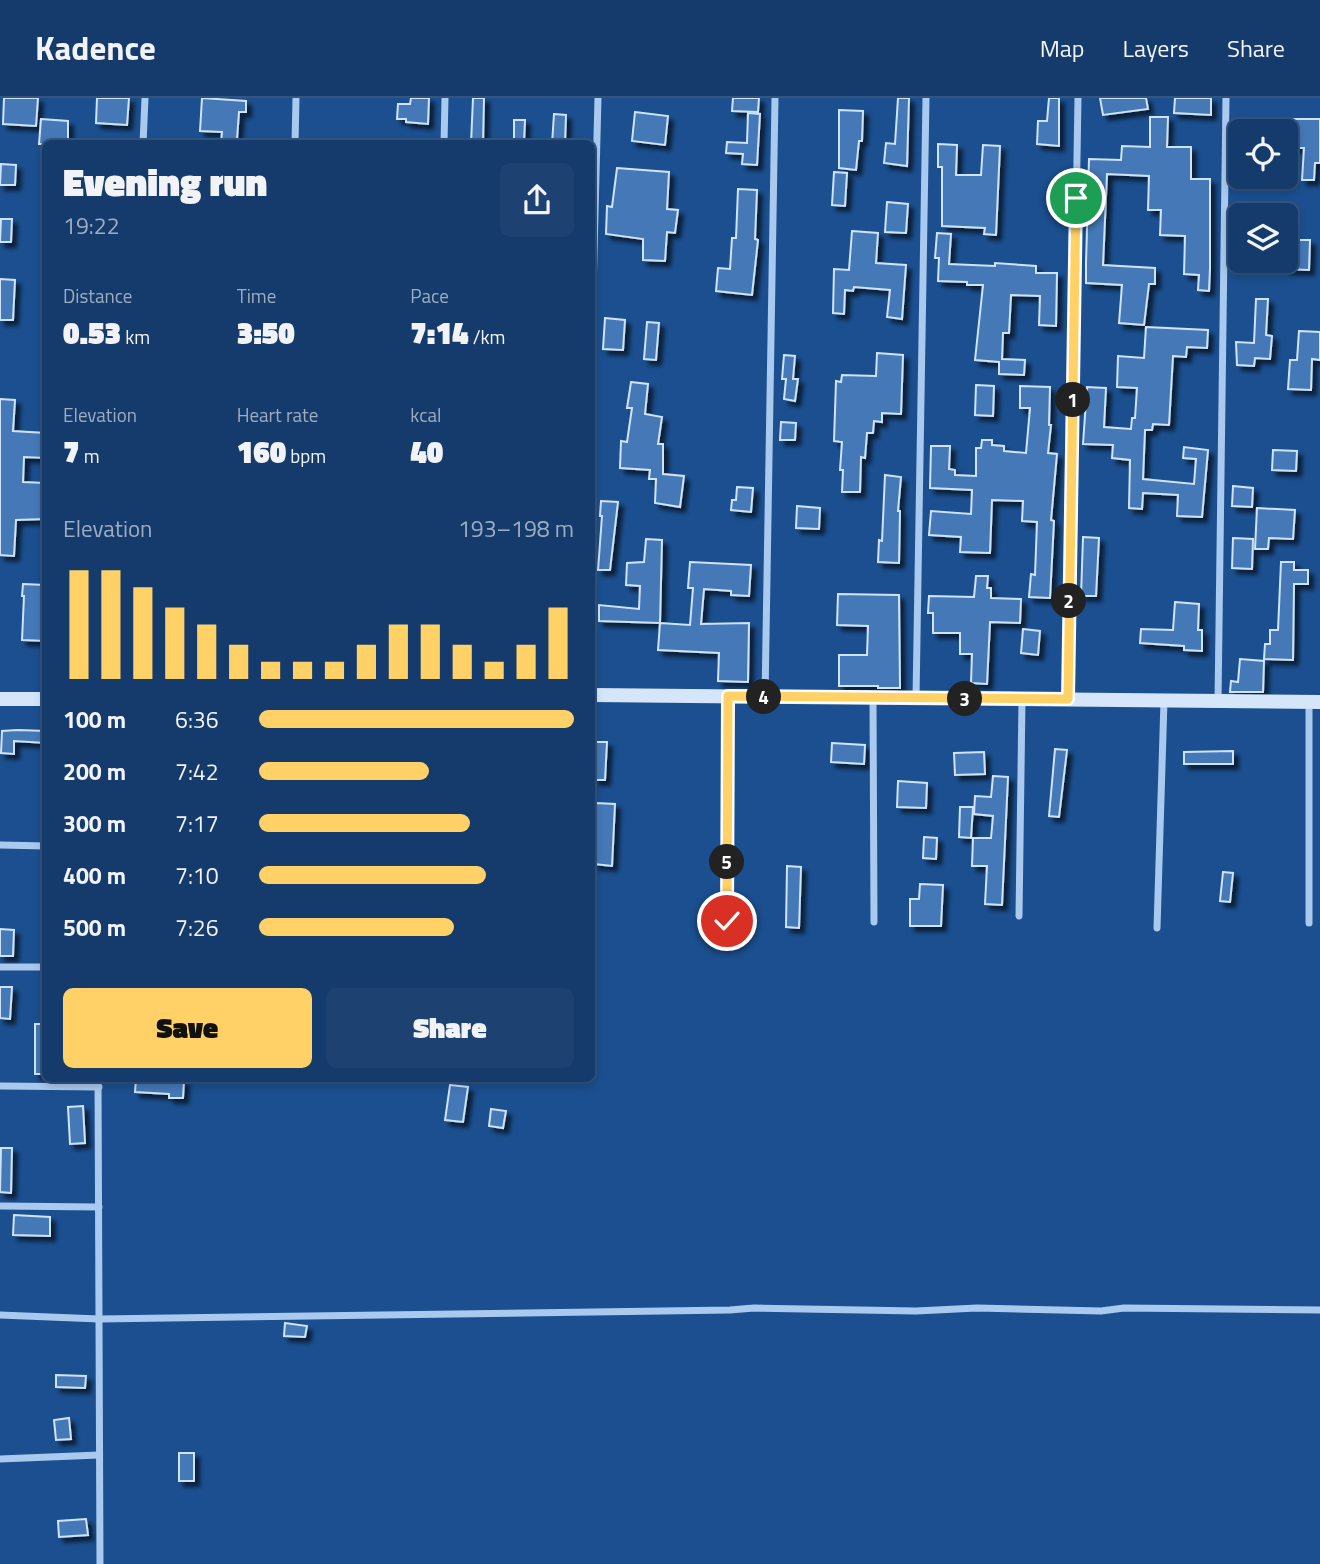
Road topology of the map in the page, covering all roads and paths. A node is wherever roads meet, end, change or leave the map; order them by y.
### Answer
1 (145, 98) edge
2 (296, 98) edge
3 (445, 98) edge
4 (598, 98) edge
5 (775, 98) edge
6 (926, 98) edge
7 (1078, 98) edge
8 (1226, 98) edge
9 (143, 140) edge
10 (295, 140) edge
11 (444, 140) edge
12 (595, 214) edge
13 (595, 695) edge
14 (728, 696) junction
15 (765, 697) junction
16 (873, 698) junction
17 (916, 698) junction
18 (0, 699) edge
19 (42, 699) edge
20 (1022, 699) junction
21 (1068, 699) junction
22 (1164, 700) junction
23 (1218, 701) junction
24 (1314, 702) edge
25 (0, 845) edge
26 (42, 846) edge
27 (1019, 916) dead end
28 (727, 921) dead end
29 (874, 922) dead end
30 (1309, 923) dead end
31 (1157, 928) dead end
32 (0, 967) edge
33 (42, 967) edge
34 (99, 1082) edge
35 (0, 1087) edge
36 (0, 1206) edge
37 (99, 1207) junction
38 (1320, 1310) edge
39 (0, 1315) edge
40 (99, 1319) junction
41 (99, 1455) junction
42 (0, 1458) edge
43 (100, 1564) edge

1 - 9 street
2 - 10 street
3 - 11 street
4 - 12 street
5 - 15 street
6 - 17 street
7 - 21 street
8 - 23 street
13 - 14 street
14 - 15 street
14 - 28 street
15 - 16 street
16 - 17 street
16 - 29 street
17 - 20 street
18 - 19 street
20 - 21 street
20 - 27 street
21 - 22 street
22 - 23 street
22 - 31 street
23 - 24 street
24 - 30 street
25 - 26 street
32 - 33 street
34 - 35 street
34 - 37 street
36 - 37 street
37 - 40 street
38 - 40 street
39 - 40 street
40 - 41 street
41 - 42 street
41 - 43 street

